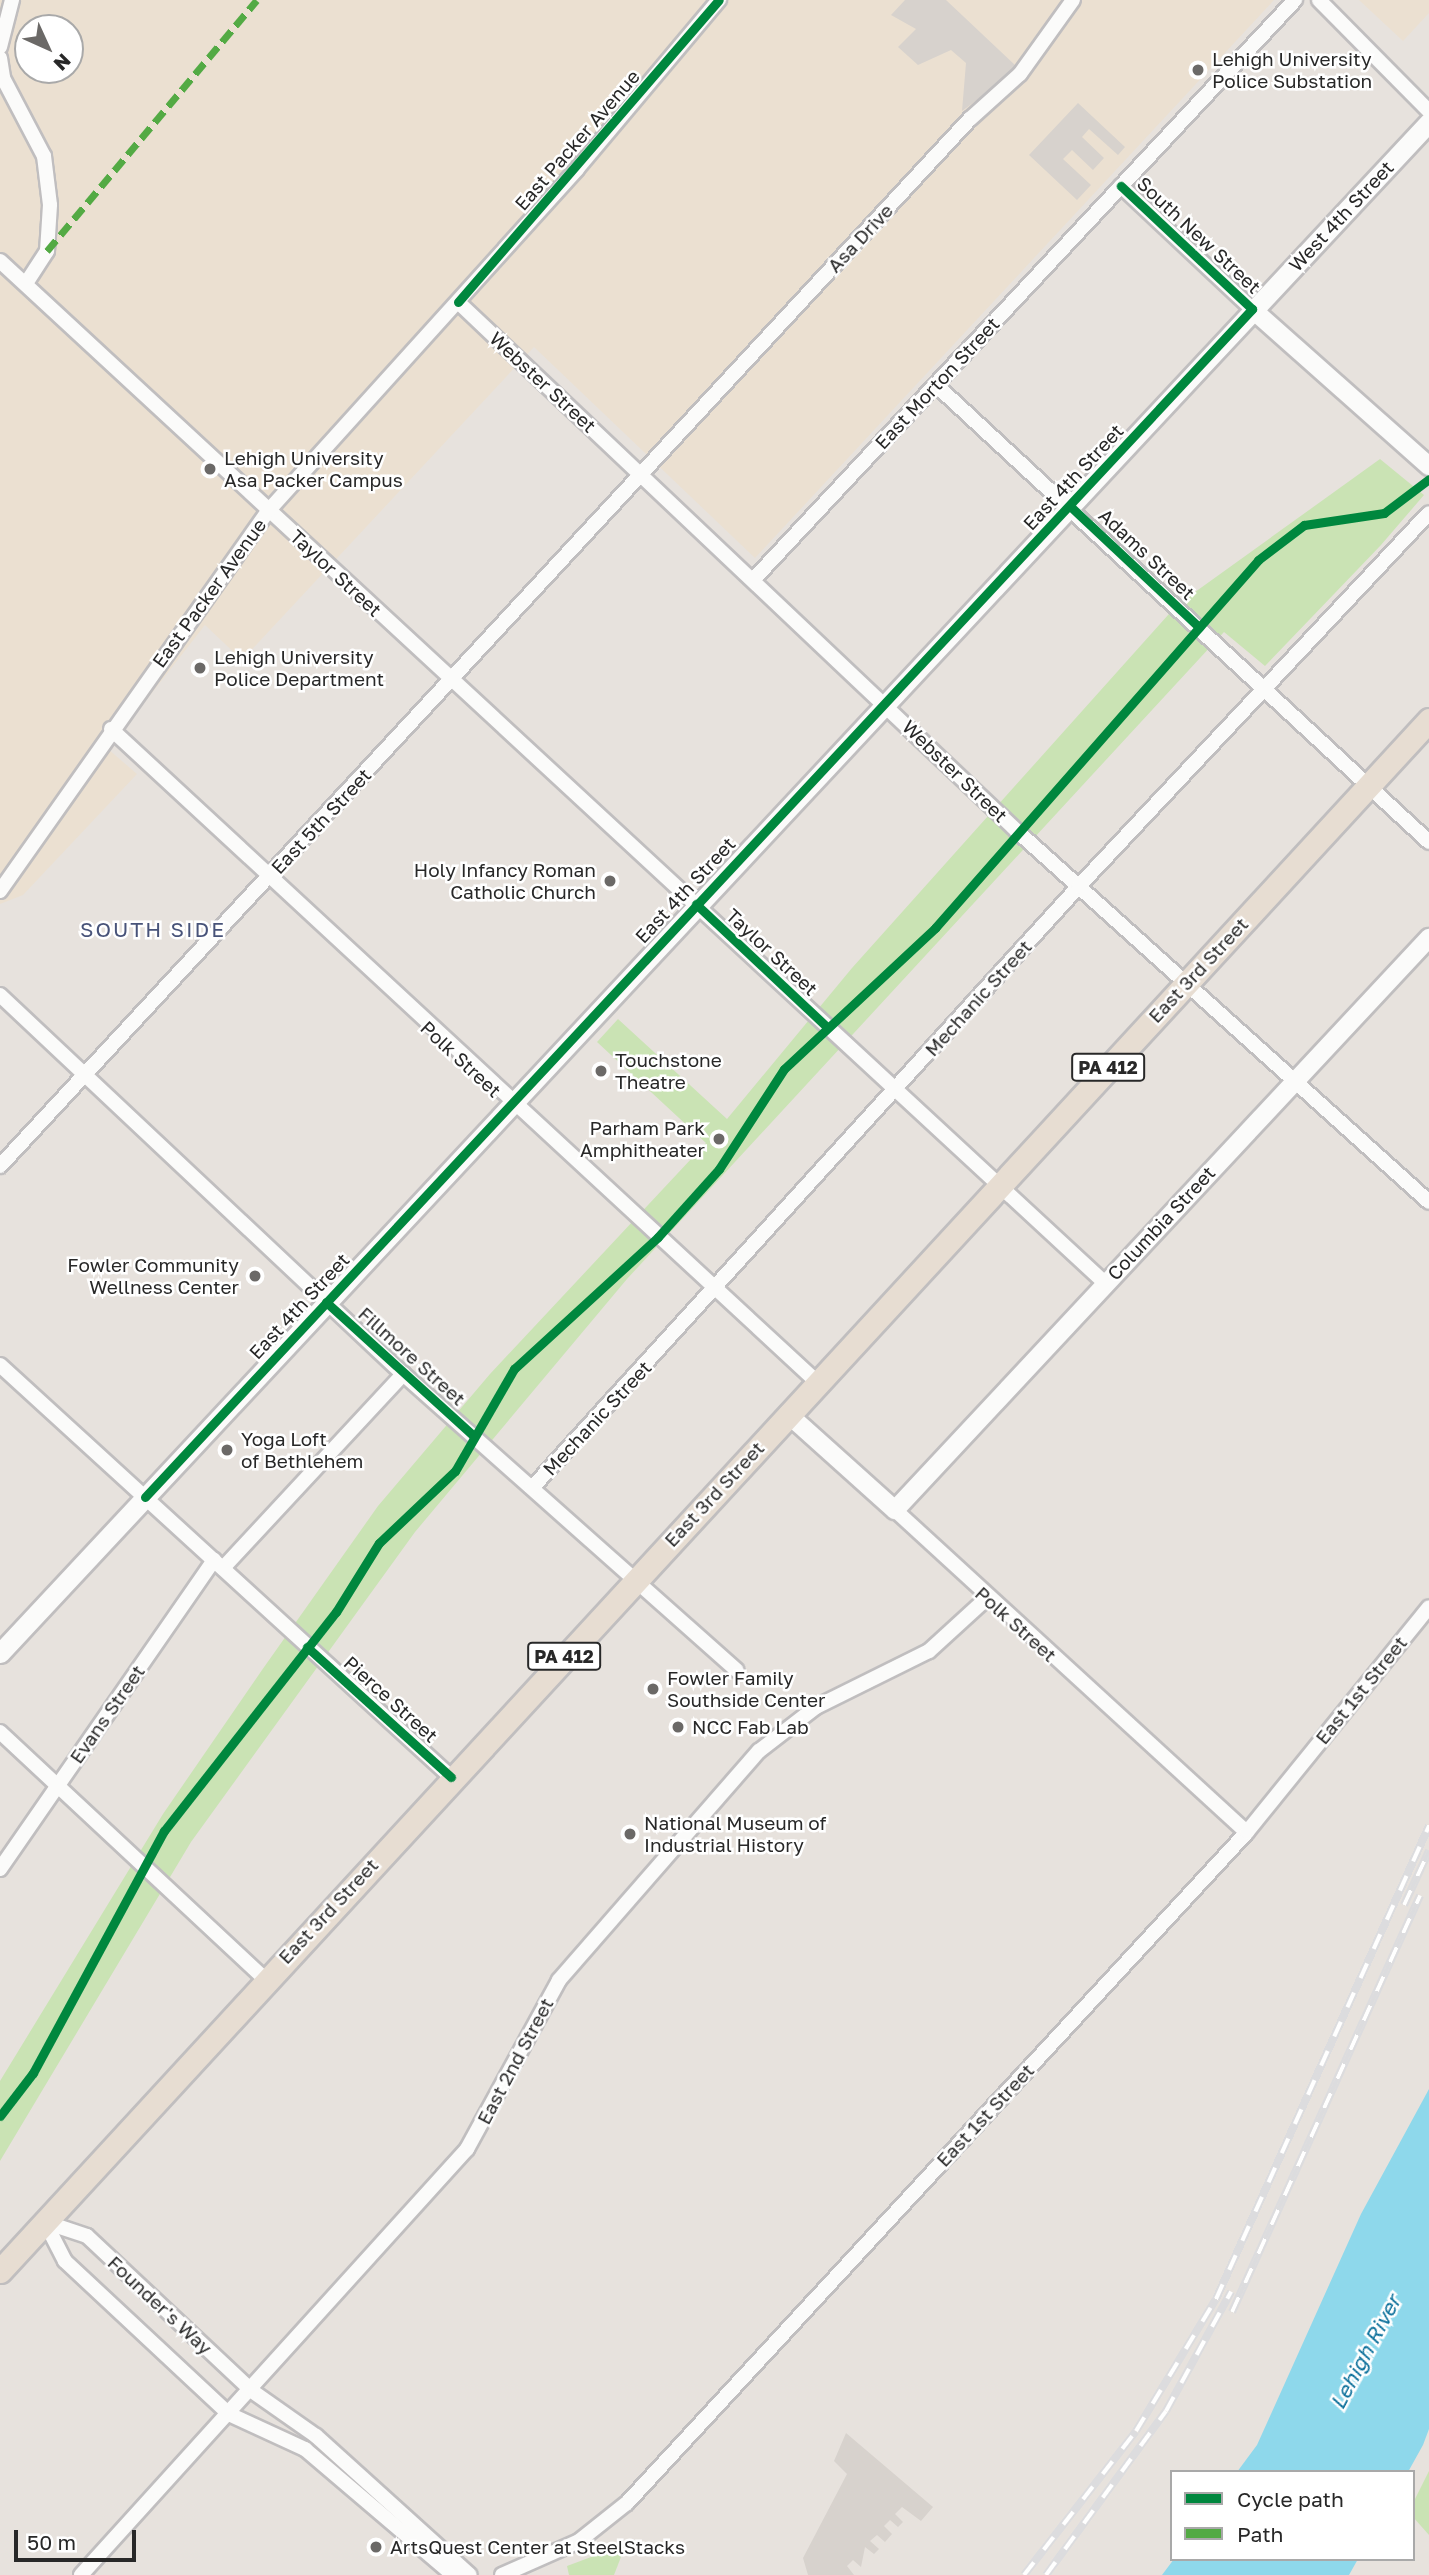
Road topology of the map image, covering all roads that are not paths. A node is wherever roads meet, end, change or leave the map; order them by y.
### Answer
1 (12, 0) edge
2 (719, 0) edge
3 (1073, 0) edge
4 (1295, 0) edge
5 (1319, 0) edge
6 (0, 47) edge
7 (0, 58) edge
8 (1429, 111) edge
9 (1429, 122) edge
10 (1121, 186) junction
11 (0, 261) edge
12 (26, 283) junction
13 (458, 302) junction
14 (1252, 309) junction
15 (936, 385) junction
16 (1429, 466) edge
17 (642, 475) junction
18 (1070, 506) junction
19 (269, 509) junction
20 (1429, 513) edge
21 (753, 580) junction
22 (452, 680) junction
23 (1265, 688) junction
24 (884, 704) junction
25 (1429, 720) edge
26 (111, 729) junction
27 (1368, 785) junction
28 (1429, 842) edge
29 (267, 878) junction
30 (1079, 886) junction
31 (0, 891) edge
32 (696, 904) junction
33 (1429, 937) edge
34 (1188, 981) junction
35 (0, 995) edge
36 (84, 1075) junction
37 (1294, 1081) junction
38 (897, 1090) junction
39 (510, 1104) junction
40 (0, 1166) edge
41 (1000, 1184) junction
42 (1429, 1202) edge
43 (1105, 1283) junction
44 (714, 1287) junction
45 (327, 1302) junction
46 (0, 1365) edge
47 (403, 1374) junction
48 (817, 1382) junction
49 (788, 1414) junction
50 (532, 1488) junction
51 (145, 1497) junction
52 (895, 1510) junction
53 (219, 1564) junction
54 (635, 1579) junction
55 (988, 1598) junction
56 (1429, 1607) edge
57 (0, 1653) edge
58 (736, 1670) dead end
59 (0, 1732) edge
60 (452, 1777) junction
61 (57, 1786) junction
62 (1247, 1832) junction
63 (0, 1869) edge
64 (265, 1979) junction
65 (45, 2222) junction
66 (0, 2271) edge
67 (252, 2391) junction
68 (229, 2414) junction
69 (81, 2575) edge
70 (453, 2575) edge
71 (470, 2575) edge
72 (502, 2575) edge

1 - 6 street
2 - 13 street, East Packer Avenue
3 - 17 street, Asa Drive
4 - 10 street, East Morton Street
5 - 8 street
7 - 12 street
9 - 14 main road, West 4th Street
10 - 14 street, South New Street
10 - 15 street, East Morton Street
11 - 12 street, Taylor Street
12 - 19 street, Taylor Street
13 - 17 street, Webster Street
13 - 19 street, East Packer Avenue
14 - 16 street, South New Street
14 - 18 main road, East 4th Street
15 - 18 street, Adams Street
15 - 21 street, East Morton Street
17 - 21 street, Webster Street
17 - 22 street, East 5th Street
18 - 23 street, Adams Street
18 - 24 main road, East 4th Street
19 - 22 street, Taylor Street
19 - 26 street, East Packer Avenue
20 - 23 street, Mechanic Street
21 - 24 street, Webster Street
22 - 29 street, East 5th Street
22 - 32 street, Taylor Street
23 - 27 street, Adams Street
23 - 30 street, Mechanic Street
24 - 30 street, Webster Street
24 - 32 main road, East 4th Street
25 - 27 highway, East 3rd Street / PA 412
26 - 29 street, Polk Street
26 - 31 street, East Packer Avenue
27 - 28 street, Adams Street
27 - 34 highway, East 3rd Street / PA 412
29 - 36 street, East 5th Street
29 - 39 street, Polk Street
30 - 34 street, Webster Street
30 - 38 street, Mechanic Street
32 - 38 street, Taylor Street
32 - 39 main road, East 4th Street
33 - 37 street, Columbia Street
34 - 37 street, Webster Street
34 - 41 highway, East 3rd Street / PA 412
35 - 36 street, Fillmore Street
36 - 40 street, East 5th Street
36 - 45 street, Fillmore Street
37 - 42 street, Webster Street
37 - 43 street, Columbia Street
38 - 41 street, Taylor Street
38 - 44 street, Mechanic Street
39 - 44 street, Polk Street
39 - 45 main road, East 4th Street
41 - 43 street, Taylor Street
41 - 48 highway, East 3rd Street / PA 412
43 - 52 street, Columbia Street
44 - 48 street, Polk Street
44 - 50 street, Mechanic Street
45 - 47 street, Fillmore Street
45 - 51 main road, East 4th Street
46 - 51 street, Pierce Street
47 - 50 street, Fillmore Street
47 - 53 street, Evans Street
48 - 49 highway, East 3rd Street / PA 412
49 - 52 street, Polk Street
49 - 54 highway, East 3rd Street / PA 412
50 - 54 street, Fillmore Street
51 - 53 street, Pierce Street
51 - 57 main road, East 4th Street
52 - 55 street, Polk Street
53 - 60 street, Pierce Street
53 - 61 street, Evans Street
54 - 58 street, Fillmore Street
54 - 60 highway, East 3rd Street / PA 412
55 - 62 street, Polk Street
55 - 67 street, East 2nd Street
56 - 62 street, East 1st Street
59 - 61 street
60 - 64 highway, East 3rd Street / PA 412
61 - 63 street, Evans Street
61 - 64 street
62 - 72 street, East 1st Street
64 - 65 highway, East 3rd Street / PA 412
65 - 66 highway, East 3rd Street / PA 412
65 - 67 street, Founder's Way
65 - 68 street, Founder's Way
67 - 68 street, East 2nd Street
67 - 71 street, Founder's Way
68 - 69 street, East 2nd Street
68 - 70 street, Founder's Way

